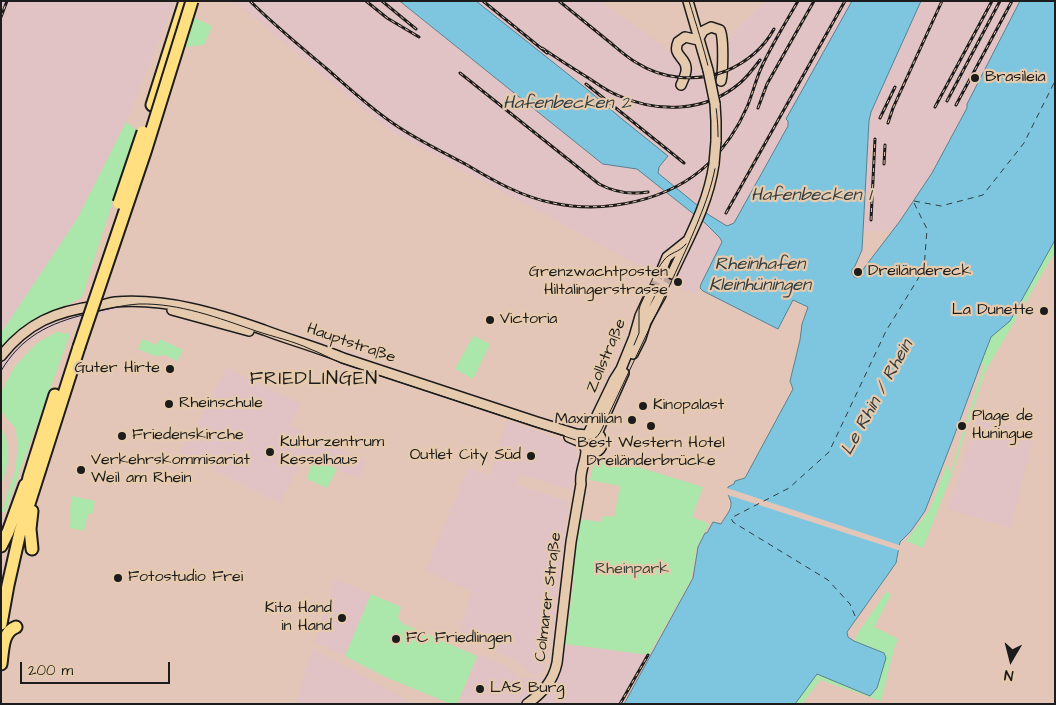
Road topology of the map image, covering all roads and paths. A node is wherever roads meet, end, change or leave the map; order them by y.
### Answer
1 (186, 1) edge
2 (192, 1) edge
3 (688, 1) edge
4 (697, 35) junction
5 (721, 81) dead end
6 (682, 85) dead end
7 (689, 240) junction
8 (662, 269) tunnel mouth
9 (672, 274) tunnel mouth
10 (652, 290) tunnel mouth
11 (661, 295) tunnel mouth
12 (76, 346) junction
13 (1, 356) edge
14 (589, 442) junction
15 (45, 453) junction
16 (29, 477) junction
17 (1, 546) edge
18 (32, 549) dead end
19 (1, 586) edge
20 (1, 624) edge
21 (16, 627) dead end
22 (1, 664) edge
23 (527, 704) edge

1 - 12 highway, bridge
2 - 12 highway, bridge
3 - 4 main road
4 - 5 main road
4 - 6 main road
4 - 7 main road, bridge
7 - 8 main road
7 - 9 main road
10 - 14 main road, Zollstraße
11 - 14 main road, Zollstraße
12 - 15 highway
12 - 16 highway
13 - 14 main road, Hauptstraße
14 - 23 main road, Colmarer Straße
15 - 18 highway
15 - 20 highway
16 - 17 highway
16 - 19 highway
21 - 22 highway

